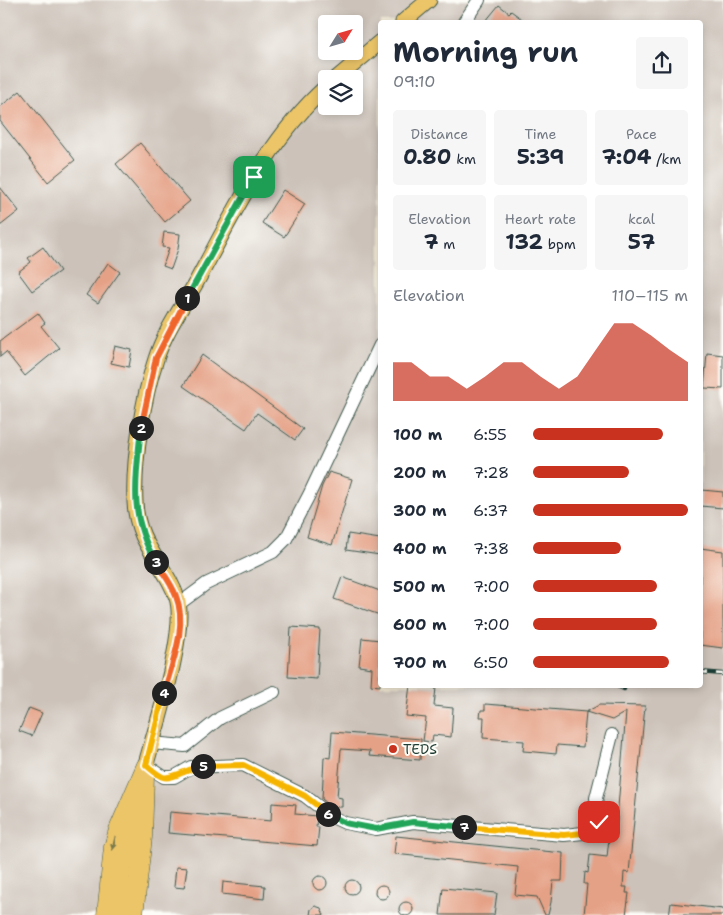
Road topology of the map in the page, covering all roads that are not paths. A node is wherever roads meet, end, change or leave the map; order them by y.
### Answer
1 (429, 0) edge
2 (479, 0) edge
3 (406, 20) edge
4 (465, 20) edge
5 (378, 44) edge
6 (347, 70) edge
7 (318, 95) edge
8 (378, 349) edge
9 (179, 604) junction
10 (274, 692) dead end
11 (612, 735) dead end
12 (151, 743) junction
13 (146, 765) junction
14 (106, 915) edge
15 (119, 915) edge
16 (134, 915) edge

1 - 3 main road
2 - 4 street
5 - 6 main road
7 - 9 main road
8 - 9 street
9 - 12 main road
10 - 12 street
11 - 13 street
12 - 13 main road
13 -> 14 highway
13 - 15 main road
13 - 16 highway

